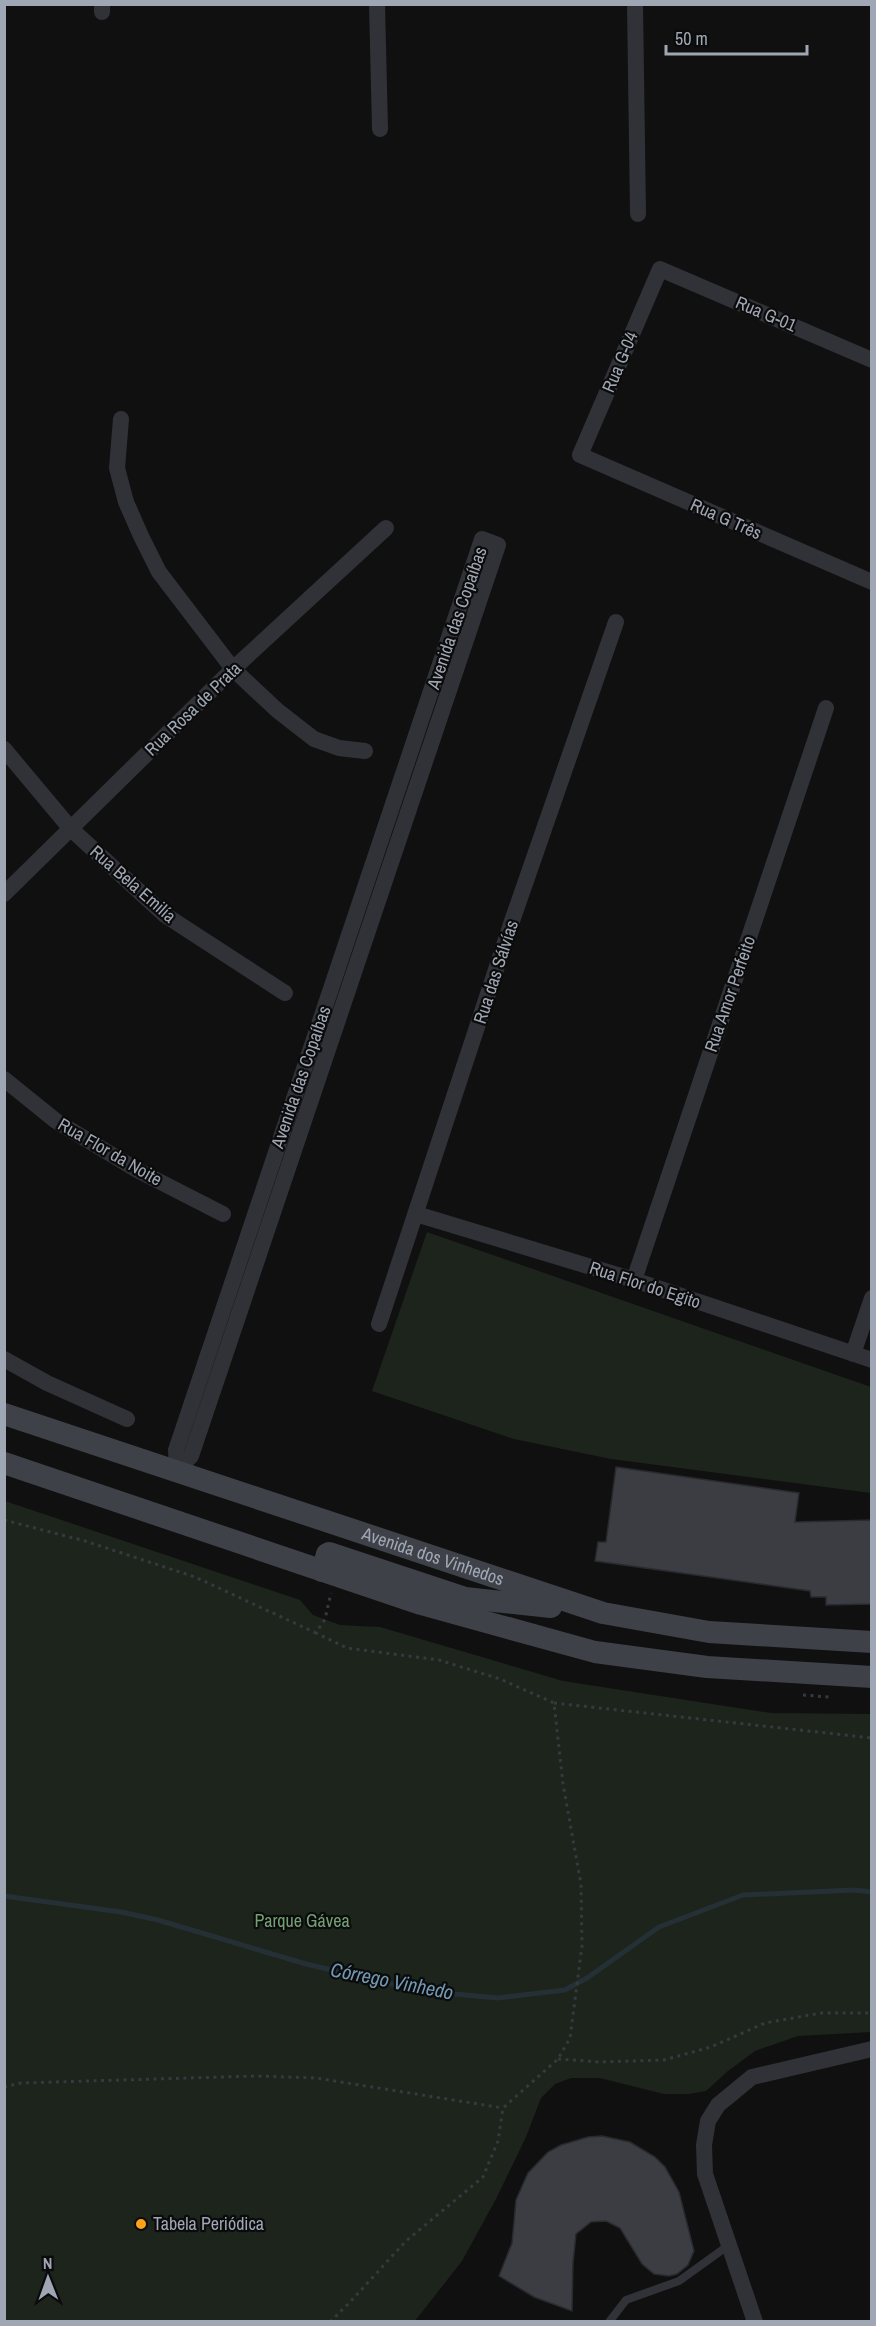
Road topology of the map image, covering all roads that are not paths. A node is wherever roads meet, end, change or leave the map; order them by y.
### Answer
1 (376, 4) edge
2 (635, 4) edge
3 (380, 129) dead end
4 (638, 214) dead end
5 (660, 269) joint
6 (872, 360) edge
7 (122, 419) dead end
8 (580, 455) joint
9 (386, 528) dead end
10 (872, 582) edge
11 (616, 622) dead end
12 (233, 669) junction
13 (826, 708) dead end
14 (4, 749) edge
15 (365, 751) dead end
16 (71, 829) junction
17 (4, 894) edge
18 (285, 993) dead end
19 (4, 1079) edge
20 (223, 1214) dead end
21 (416, 1214) junction
22 (634, 1280) junction
23 (872, 1298) edge
24 (380, 1324) dead end
25 (853, 1354) junction
26 (4, 1359) edge
27 (872, 1360) edge
28 (4, 1414) edge
29 (126, 1419) dead end
30 (4, 1463) edge
31 (177, 1470) junction
32 (329, 1573) junction
33 (603, 1613) junction
34 (872, 1641) edge
35 (872, 1677) edge
36 (872, 2049) edge
37 (729, 2245) junction
38 (609, 2322) edge
39 (755, 2322) edge

1 - 3 street
2 - 4 street
5 - 6 street, Rua G-01
5 - 8 street, Rua G-04
7 - 12 street
8 - 10 street, Rua G Três
9 - 12 street, Rua Rosa de Prata
11 - 21 street, Rua das Sálvías
12 - 15 street
12 - 16 street, Rua Rosa de Prata
13 - 22 street, Rua Amor Perfeito
14 - 16 street, Rua Bela Emilía
16 - 17 street, Rua Rosa de Prata
16 - 18 street, Rua Bela Emilía
19 - 20 street, Rua Flor da Noite
21 - 22 street, Rua Flor do Egito
21 - 24 street, Rua das Sálvías
22 - 25 street, Rua Flor do Egito
23 - 25 street
25 - 27 street, Rua Flor do Egito
26 - 29 street
28 - 31 main road, Avenida dos Vinhedos
30 - 32 main road
31 - 31 street, Avenida das Copaíbas
31 - 33 main road, Avenida dos Vinhedos
32 - 33 main road
32 - 35 main road
33 - 34 main road, Avenida dos Vinhedos
36 - 37 street
37 - 38 lane
37 - 39 street

